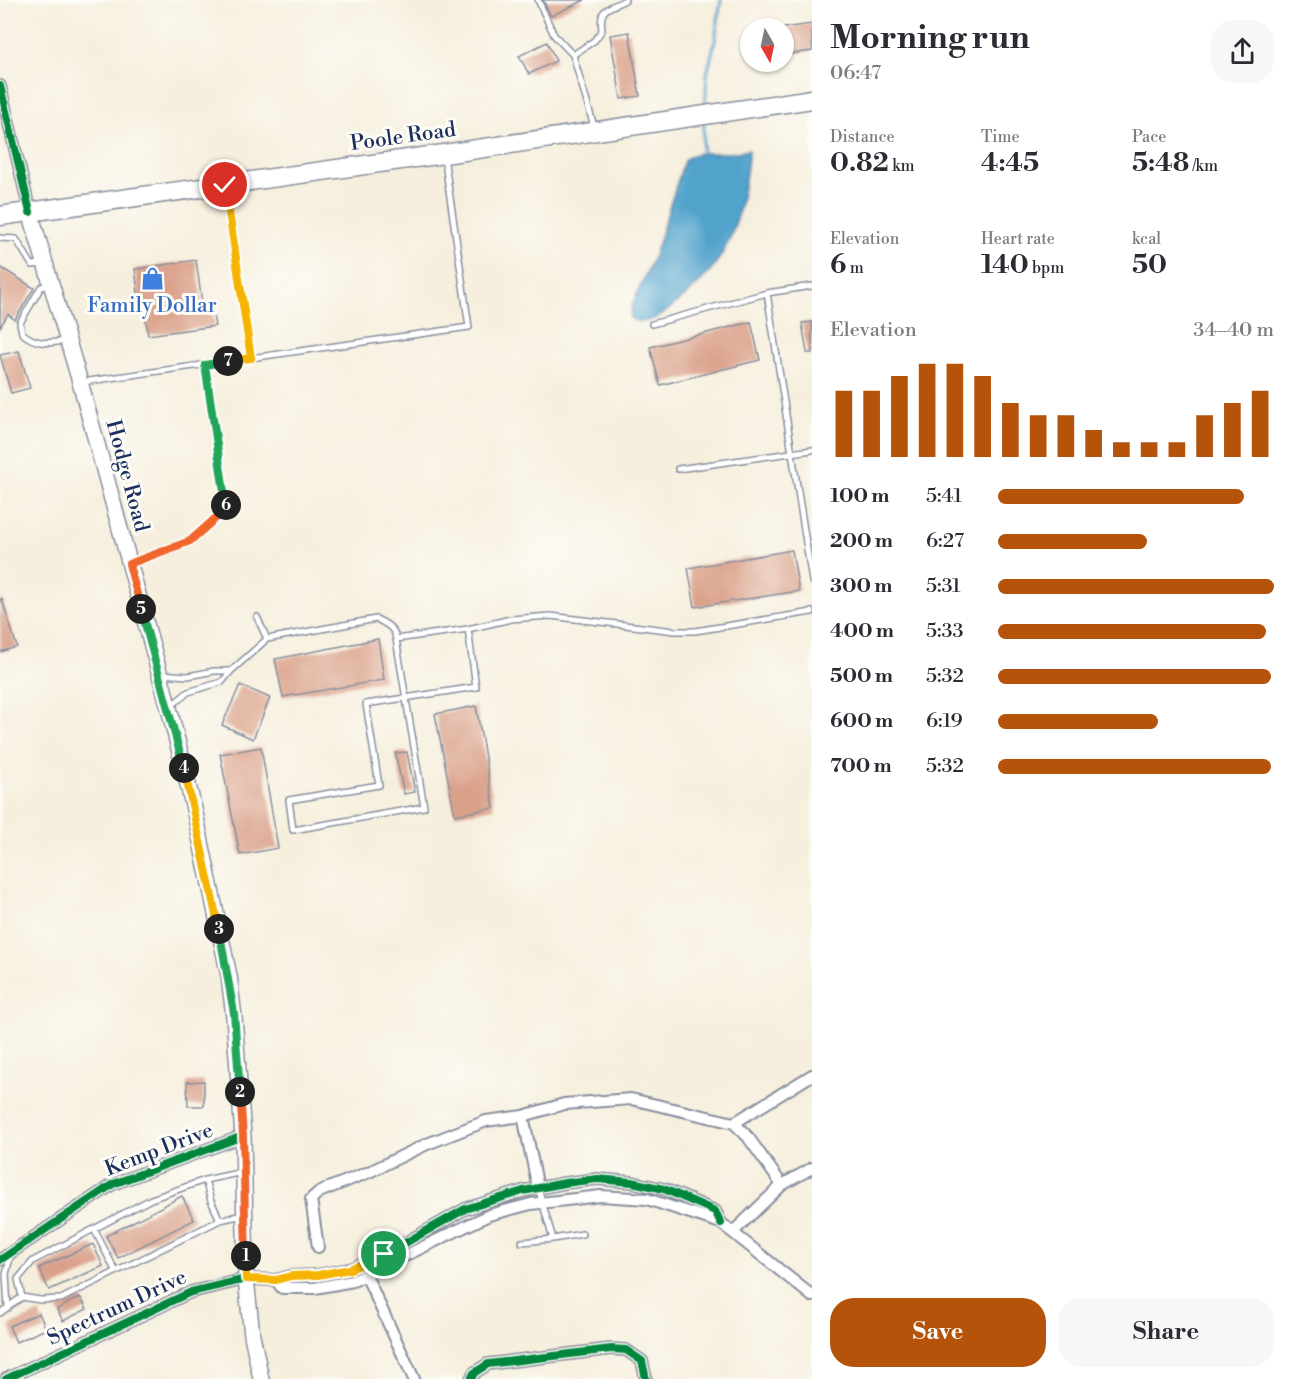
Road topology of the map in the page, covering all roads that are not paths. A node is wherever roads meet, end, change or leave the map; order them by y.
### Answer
1 (538, 0) edge
2 (625, 0) edge
3 (573, 55) junction
4 (0, 86) edge
5 (812, 99) edge
6 (596, 131) junction
7 (444, 154) junction
8 (225, 185) junction
9 (30, 212) junction
10 (0, 216) edge
11 (0, 238) edge
12 (46, 263) junction
13 (52, 283) junction
14 (812, 286) edge
15 (768, 293) junction
16 (652, 324) dead end
17 (69, 341) junction
18 (251, 358) junction
19 (205, 365) junction
20 (80, 382) junction
21 (812, 450) edge
22 (792, 454) junction
23 (678, 470) dead end
24 (129, 564) junction
25 (812, 581) edge
26 (812, 612) edge
27 (257, 617) dead end
28 (468, 629) junction
29 (267, 639) junction
30 (396, 639) junction
31 (231, 670) junction
32 (159, 674) junction
33 (406, 698) junction
34 (169, 708) junction
35 (812, 1075) edge
36 (523, 1116) junction
37 (734, 1123) junction
38 (243, 1136) junction
39 (812, 1168) edge
40 (244, 1172) junction
41 (205, 1180) junction
42 (782, 1185) junction
43 (538, 1188) junction
44 (543, 1202) junction
45 (245, 1215) junction
46 (220, 1220) junction
47 (721, 1223) junction
48 (94, 1229) junction
49 (733, 1232) junction
50 (582, 1234) dead end
51 (553, 1239) junction
52 (522, 1242) dead end
53 (318, 1247) dead end
54 (11, 1253) junction
55 (0, 1260) edge
56 (362, 1265) junction
57 (116, 1272) junction
58 (367, 1276) junction
59 (246, 1279) junction
60 (276, 1280) junction
61 (812, 1296) edge
62 (22, 1297) junction
63 (8, 1308) junction
64 (0, 1313) edge
65 (6, 1379) edge
66 (261, 1379) edge
67 (414, 1379) edge
68 (471, 1379) edge
69 (646, 1379) edge

1 - 3 lane
2 - 3 lane
3 - 6 lane
4 - 9 street, Hodge Road
5 - 6 main road, Poole Road
6 - 7 main road, Poole Road
7 - 8 main road, Poole Road
7 - 18 lane
8 - 9 main road, Poole Road
8 - 18 lane
9 - 10 main road, Poole Road
9 - 12 main road, Hodge Road
11 - 12 lane
12 - 13 main road, Hodge Road
13 - 17 main road, Hodge Road
13 - 17 lane
14 - 15 lane
15 - 16 lane
15 - 22 lane
17 - 20 main road, Hodge Road
18 - 19 lane
19 - 20 lane
19 - 24 lane
20 - 24 main road, Hodge Road
21 - 22 lane
22 - 23 lane
22 - 25 lane
24 - 32 main road, Hodge Road
26 - 28 lane
27 - 29 lane
28 - 30 lane
28 - 33 lane
29 - 30 lane
29 - 31 lane
30 - 33 lane
31 - 32 lane
31 - 34 lane
32 - 34 main road, Hodge Road
33 - 33 lane
34 - 38 main road, Hodge Road
35 - 37 street
36 - 37 street
36 - 43 street
36 - 53 street
37 - 42 street
38 - 40 main road, Hodge Road
38 - 54 street, Kemp Drive
39 - 42 street
40 - 41 lane
40 - 45 main road, Hodge Road
41 - 46 lane
41 - 48 lane
42 - 49 street
43 - 44 lane
43 - 47 street
43 - 56 street
44 - 47 street
44 - 51 lane
44 - 58 street
45 - 46 lane
45 - 59 main road, Hodge Road
46 - 57 lane
47 - 49 street
48 - 57 lane
48 - 62 lane
49 - 61 street
50 - 51 lane
51 - 52 lane
54 - 55 street, Kemp Drive
54 - 63 lane
56 - 58 street
56 - 60 street
57 - 62 lane
58 - 60 street
58 - 67 street
59 - 60 street, Spectrum Drive
59 - 65 street, Spectrum Drive
59 - 66 main road, Hodge Road
62 - 63 lane
63 - 64 lane
68 - 69 street

